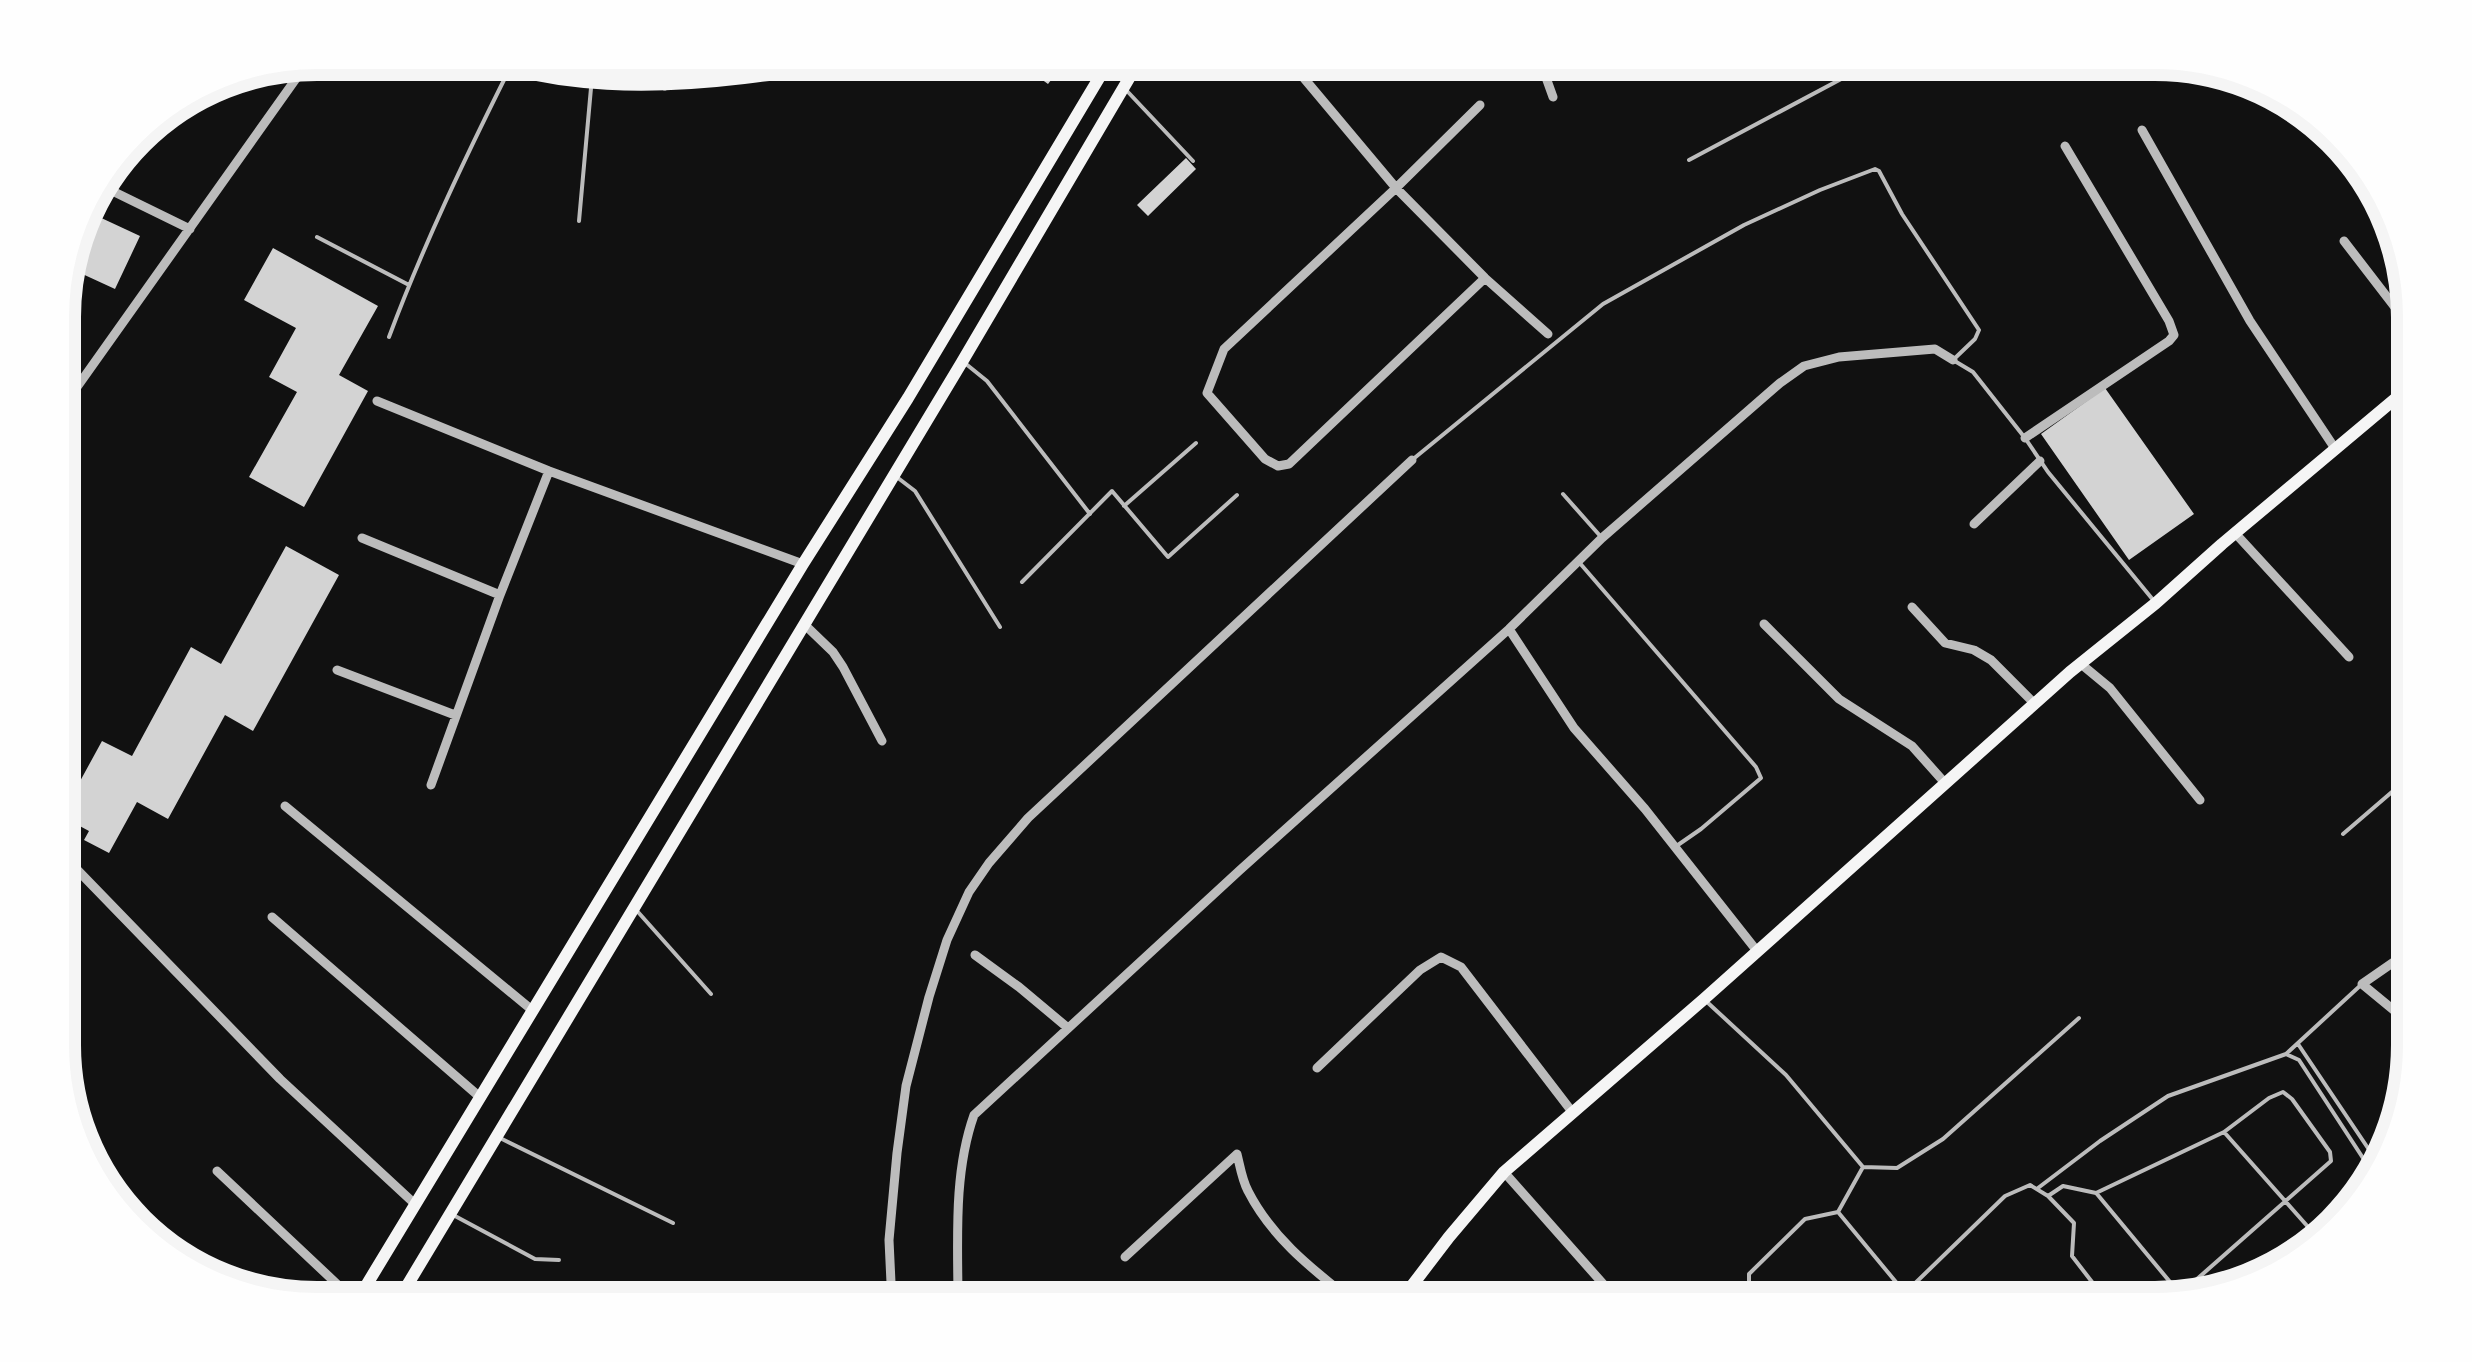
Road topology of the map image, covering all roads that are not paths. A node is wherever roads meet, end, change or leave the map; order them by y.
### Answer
1 (1303, 75) edge
2 (1545, 75) edge
3 (1854, 75) edge
4 (506, 76) edge
5 (546, 76) edge
6 (671, 76) edge
7 (761, 76) edge
8 (1101, 76) edge
9 (1131, 76) edge
10 (298, 77) edge
11 (592, 83) junction
12 (665, 86) junction
13 (1124, 88) junction
14 (1552, 97) dead end
15 (1480, 104) dead end
16 (2142, 130) dead end
17 (2065, 146) dead end
18 (1193, 160) dead end
19 (1689, 160) dead end
20 (1396, 188) junction
21 (111, 190) edge
22 (579, 221) dead end
23 (190, 229) junction
24 (317, 237) dead end
25 (2344, 241) dead end
26 (1485, 278) junction
27 (408, 284) junction
28 (2396, 309) edge
29 (1548, 334) dead end
30 (389, 337) dead end
31 (1953, 360) junction
32 (962, 362) junction
33 (76, 389) edge
34 (2397, 398) edge
35 (378, 401) dead end
36 (2025, 438) junction
37 (1196, 443) dead end
38 (2336, 450) junction
39 (1412, 460) joint
40 (2040, 462) junction
41 (549, 471) junction
42 (894, 475) junction
43 (1563, 494) dead end
44 (1236, 495) dead end
45 (1124, 506) junction
46 (1090, 514) junction
47 (1974, 524) dead end
48 (2235, 534) junction
49 (362, 538) dead end
50 (1602, 538) junction
51 (1578, 561) junction
52 (803, 564) junction
53 (1022, 582) dead end
54 (500, 595) junction
55 (2156, 603) junction
56 (1912, 607) dead end
57 (1764, 624) dead end
58 (805, 625) junction
59 (1000, 627) dead end
60 (1509, 629) junction
61 (2350, 657) dead end
62 (2081, 664) junction
63 (336, 670) dead end
64 (2035, 704) junction
65 (455, 715) junction
66 (882, 741) dead end
67 (1946, 783) junction
68 (432, 786) dead end
69 (2397, 788) edge
70 (2200, 800) dead end
71 (286, 806) dead end
72 (2343, 834) dead end
73 (1675, 846) junction
74 (75, 868) edge
75 (635, 908) junction
76 (272, 918) dead end
77 (1757, 950) junction
78 (976, 956) dead end
79 (2397, 960) edge
80 (2362, 984) junction
81 (711, 994) dead end
82 (1704, 999) junction
83 (532, 1010) junction
84 (2396, 1012) dead end
85 (2079, 1018) dead end
86 (1068, 1028) junction
87 (2298, 1044) junction
88 (2286, 1054) junction
89 (1317, 1068) dead end
90 (481, 1098) junction
91 (1573, 1112) junction
92 (2224, 1132) junction
93 (498, 1136) junction
94 (2371, 1153) edge
95 (2366, 1162) edge
96 (1863, 1167) junction
97 (217, 1171) dead end
98 (1504, 1172) junction
99 (2037, 1188) junction
100 (2096, 1193) junction
101 (2048, 1196) junction
102 (2286, 1200) junction
103 (416, 1205) junction
104 (1838, 1212) junction
105 (451, 1214) junction
106 (673, 1223) dead end
107 (2311, 1229) edge
108 (1126, 1257) dead end
109 (559, 1260) dead end
110 (2197, 1283) edge
111 (1334, 1286) edge
112 (1413, 1286) edge
113 (1606, 1286) edge
114 (1748, 1286) edge
115 (1899, 1286) edge
116 (1912, 1286) edge
117 (2095, 1286) edge
118 (2173, 1286) edge
119 (338, 1287) edge
120 (366, 1287) edge
121 (406, 1287) edge
122 (891, 1287) edge
123 (958, 1287) edge

1 - 20 street
2 - 14 street
3 - 19 lane
4 - 27 lane
5 - 11 main road
6 - 12 street
7 - 12 main road
8 - 52 main road
9 - 13 main road
10 - 23 street
11 - 12 main road
11 - 22 lane
13 - 18 lane
13 - 32 main road
15 - 20 street
16 - 38 street
17 - 36 street
20 - 26 street
20 - 26 street
21 - 23 street
23 - 33 street
24 - 27 lane
25 - 28 street
26 - 29 street
27 - 30 lane
31 - 36 lane
31 - 39 lane
31 - 50 street
32 - 42 main road
32 - 46 lane
34 - 38 main road
35 - 41 street
36 - 40 lane
37 - 45 lane
38 - 48 main road
39 - 122 street
40 - 47 street
40 - 55 lane
41 - 52 street
41 - 54 street
42 - 58 main road
42 - 59 lane
43 - 50 lane
44 - 45 lane
45 - 46 lane
46 - 53 lane
48 - 55 main road
48 - 61 street
49 - 54 street
50 - 51 street
51 - 60 street
51 - 73 lane
52 - 83 main road
54 - 65 street
55 - 62 main road
56 - 64 street
57 - 67 street
58 - 66 street
58 - 75 main road
60 - 73 street
60 - 86 street
62 - 64 main road
62 - 70 street
63 - 65 street
64 - 67 main road
65 - 68 street
67 - 77 main road
69 - 72 lane
71 - 83 street
73 - 77 street
74 - 103 street
75 - 81 lane
75 - 93 main road
76 - 90 street
77 - 82 main road
78 - 86 street
79 - 80 street
80 - 84 street
80 - 87 lane
82 - 91 main road
82 - 96 lane
83 - 90 main road
85 - 96 lane
86 - 123 street
87 - 88 lane
87 - 94 lane
88 - 95 lane
88 - 99 lane
89 - 91 street
90 - 103 main road
91 - 98 main road
92 - 100 lane
92 - 102 lane
92 - 102 lane
93 - 105 main road
93 - 106 lane
96 - 104 lane
97 - 119 street
98 - 112 main road
98 - 113 street
99 - 101 lane
99 - 116 lane
100 - 101 lane
100 - 118 lane
101 - 117 lane
102 - 107 lane
102 - 110 lane
103 - 120 main road
104 - 114 lane
104 - 115 lane
105 - 109 lane
105 - 121 main road
108 - 111 street

